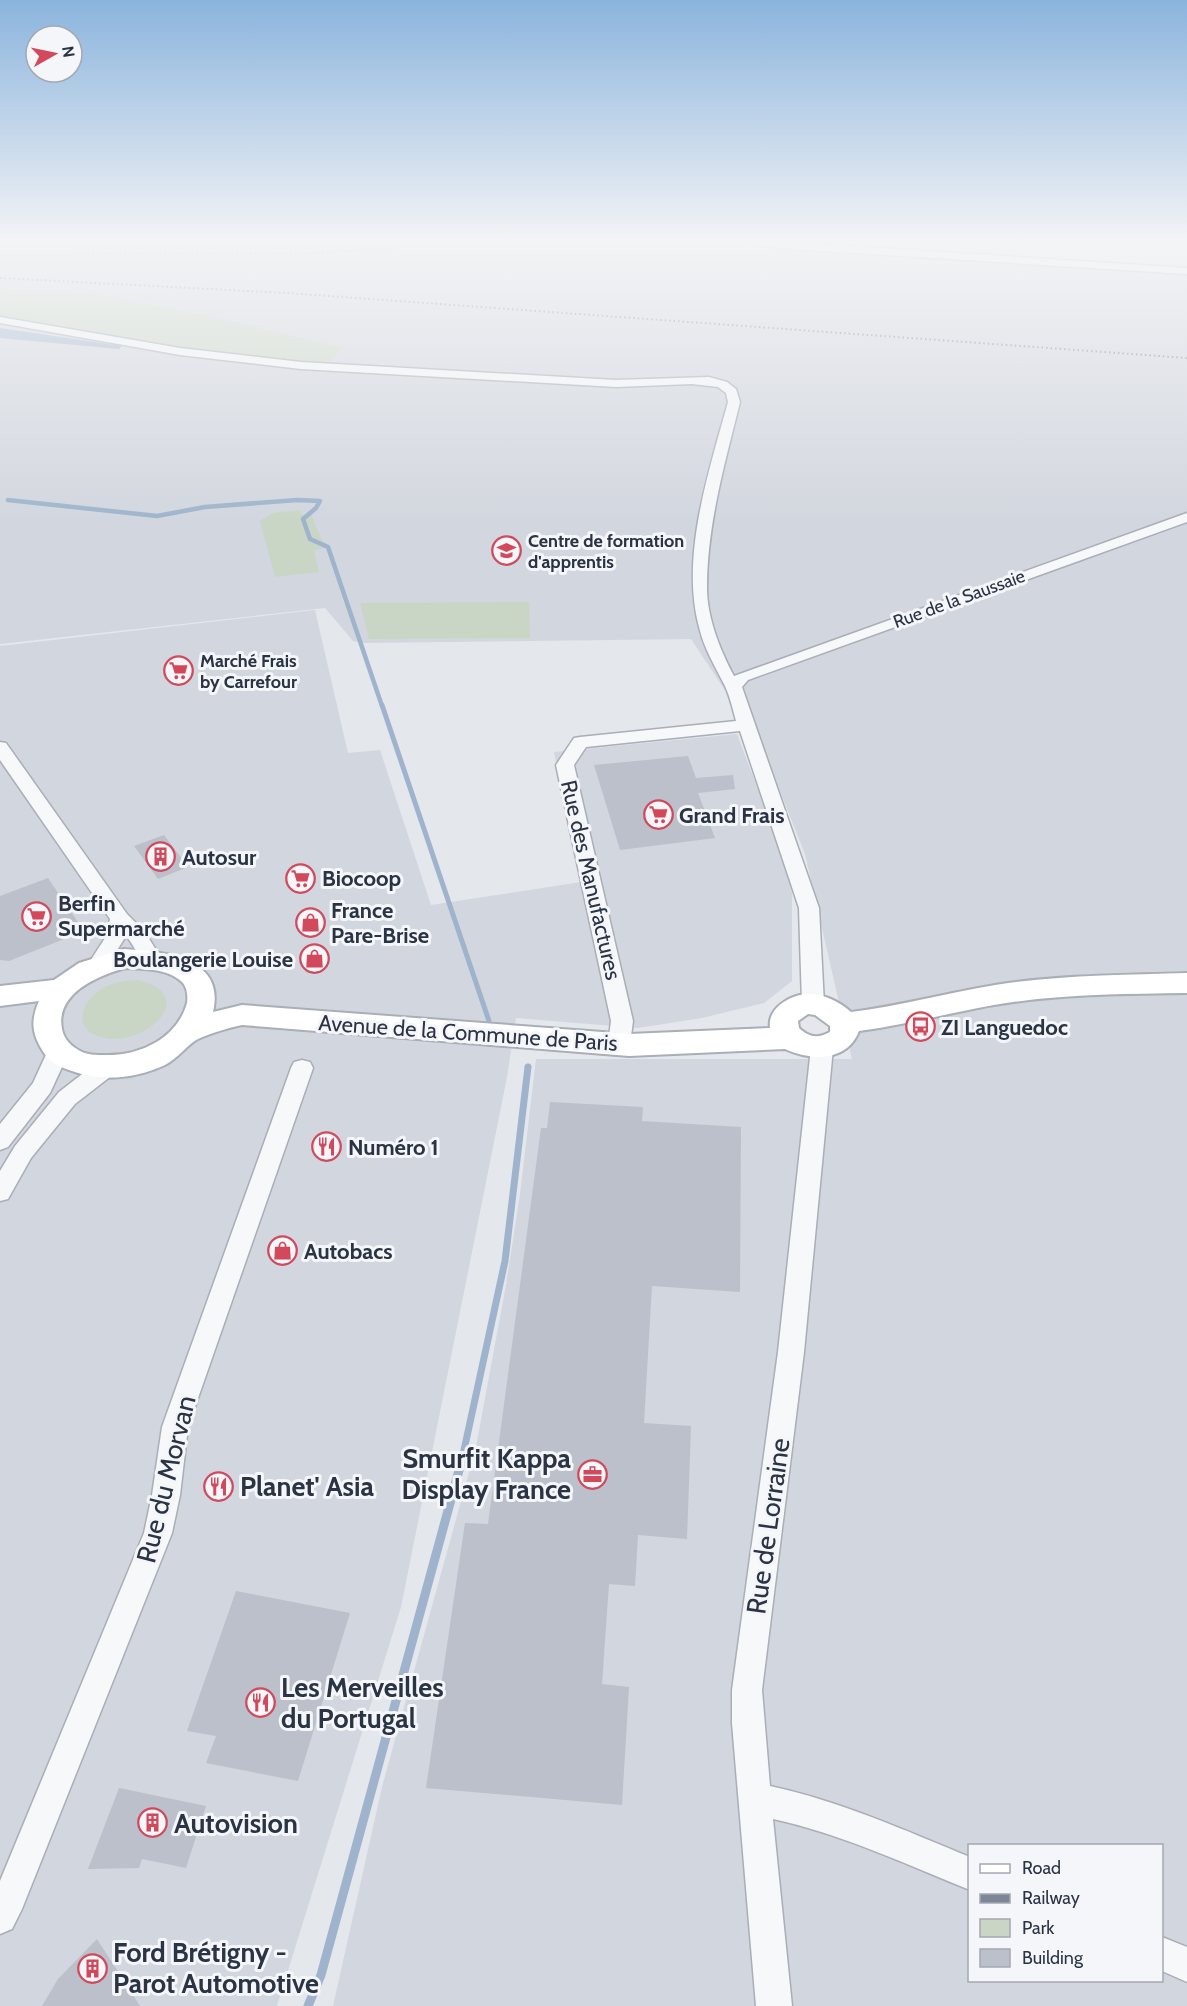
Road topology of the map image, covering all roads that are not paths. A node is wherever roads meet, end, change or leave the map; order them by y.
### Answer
1 (85, 335) edge
2 (1187, 517) edge
3 (733, 686) junction
4 (746, 725) junction
5 (0, 747) edge
6 (120, 919) junction
7 (151, 958) junction
8 (98, 966) junction
9 (1187, 983) edge
10 (62, 989) junction
11 (203, 995) junction
12 (0, 997) edge
13 (242, 1015) junction
14 (46, 1016) junction
15 (796, 1018) junction
16 (843, 1023) junction
17 (191, 1031) junction
18 (619, 1044) junction
19 (822, 1048) junction
20 (58, 1052) junction
21 (107, 1067) junction
22 (302, 1068) dead end
23 (0, 1141) edge
24 (0, 1192) edge
25 (756, 1799) junction
26 (968, 1874) edge
27 (0, 1917) edge
28 (1163, 1955) edge
29 (1187, 1965) edge
30 (774, 2006) edge

1 - 3 street
2 - 3 street, Rue de la Saussaie
3 - 4 street
4 - 15 street
4 - 18 street, Rue des Manufactures
5 - 6 street
6 - 7 street
6 - 8 street
7 - 8 street
7 - 11 street
8 - 10 street
9 - 16 street
10 - 12 street
10 - 14 street
11 - 13 street, Avenue de la Commune de Paris
11 - 17 street
12 - 14 street
13 - 17 street, Avenue de la Commune de Paris
13 - 18 street, Avenue de la Commune de Paris
14 - 20 street
15 - 16 street
15 - 18 street, Avenue de la Commune de Paris
15 - 19 street
16 - 19 street
17 - 21 street
19 - 25 street, Rue de Lorraine
20 - 21 street
20 - 23 street
21 - 24 street
22 - 27 street, Rue du Morvan
25 - 26 street
25 - 30 street, Rue de Lorraine
28 - 29 street

